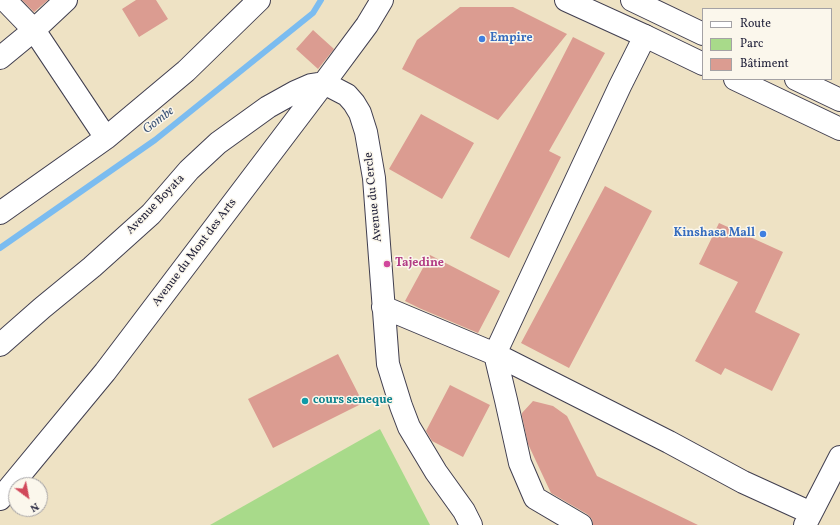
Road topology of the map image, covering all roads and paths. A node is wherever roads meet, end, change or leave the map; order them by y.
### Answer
1 (5, 0) edge
2 (66, 0) edge
3 (259, 0) edge
4 (382, 0) edge
5 (566, 0) edge
6 (632, 0) edge
7 (34, 30) junction
8 (702, 34) edge
9 (645, 36) junction
10 (0, 58) edge
11 (702, 64) edge
12 (737, 80) edge
13 (798, 80) edge
14 (324, 83) junction
15 (840, 100) edge
16 (840, 129) edge
17 (106, 138) junction
18 (0, 213) edge
19 (383, 307) junction
20 (0, 345) edge
21 (495, 354) junction
22 (840, 457) edge
23 (0, 500) edge
24 (808, 519) edge
25 (471, 525) edge
26 (581, 525) edge

1 - 7 street
2 - 7 street
3 - 17 street
4 - 14 street, Avenue du Mont des Arts
5 - 9 street
6 - 8 street
7 - 10 street
7 - 17 street
9 - 11 street
9 - 21 street
12 - 16 street
13 - 15 street
14 - 19 street, Avenue du Cercle
14 - 20 street, Avenue Boyata
14 - 23 street, Avenue du Mont des Arts
17 - 18 street
19 - 21 street
19 - 25 street, Avenue du Cercle
21 - 24 street
21 - 26 street
22 - 24 street

